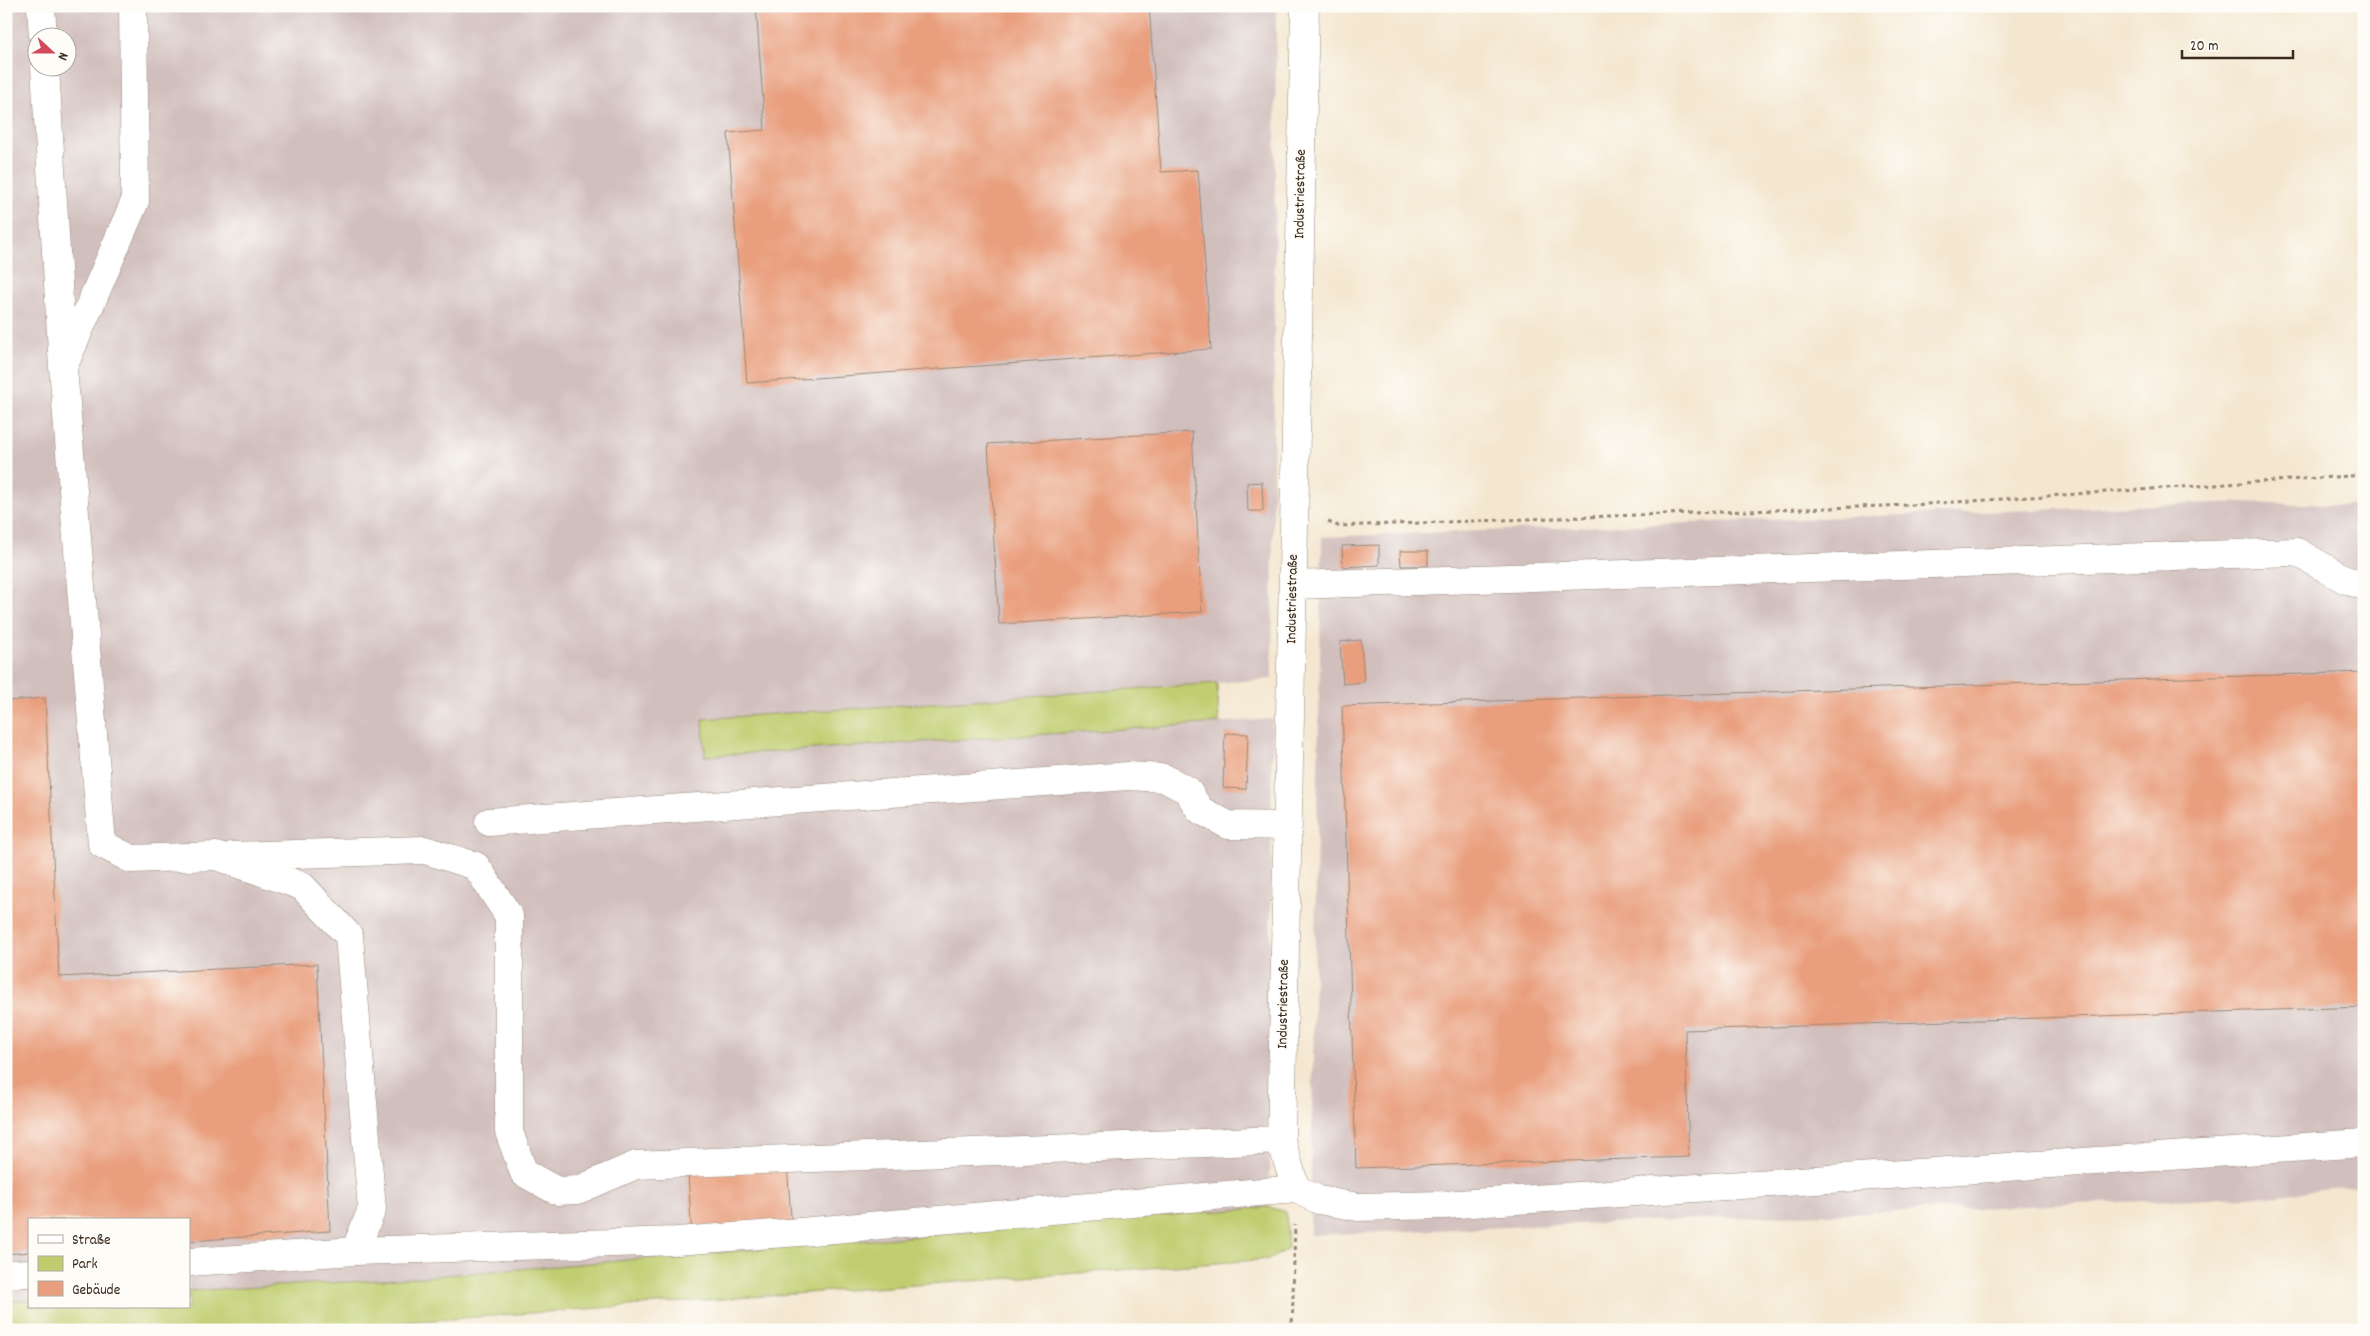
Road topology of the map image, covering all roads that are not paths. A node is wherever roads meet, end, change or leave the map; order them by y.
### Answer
1 (41, 6) edge
2 (132, 6) edge
3 (1305, 6) edge
4 (42, 28) edge
5 (46, 78) edge
6 (63, 367) junction
7 (1293, 585) junction
8 (2364, 586) edge
9 (489, 822) dead end
10 (1288, 826) junction
11 (216, 856) junction
12 (1281, 1140) junction
13 (2364, 1143) edge
14 (1296, 1189) junction
15 (354, 1251) junction
16 (190, 1262) edge
17 (28, 1273) edge
18 (6, 1274) edge

1 - 4 street
2 - 6 street
3 - 7 street, Industriestraße
5 - 6 street
6 - 11 street
7 - 8 street
7 - 10 street, Industriestraße
9 - 10 street
10 - 12 street, Industriestraße
11 - 12 street
11 - 15 street
12 - 14 street, Industriestraße
13 - 14 street
14 - 15 street
15 - 16 street
17 - 18 street

